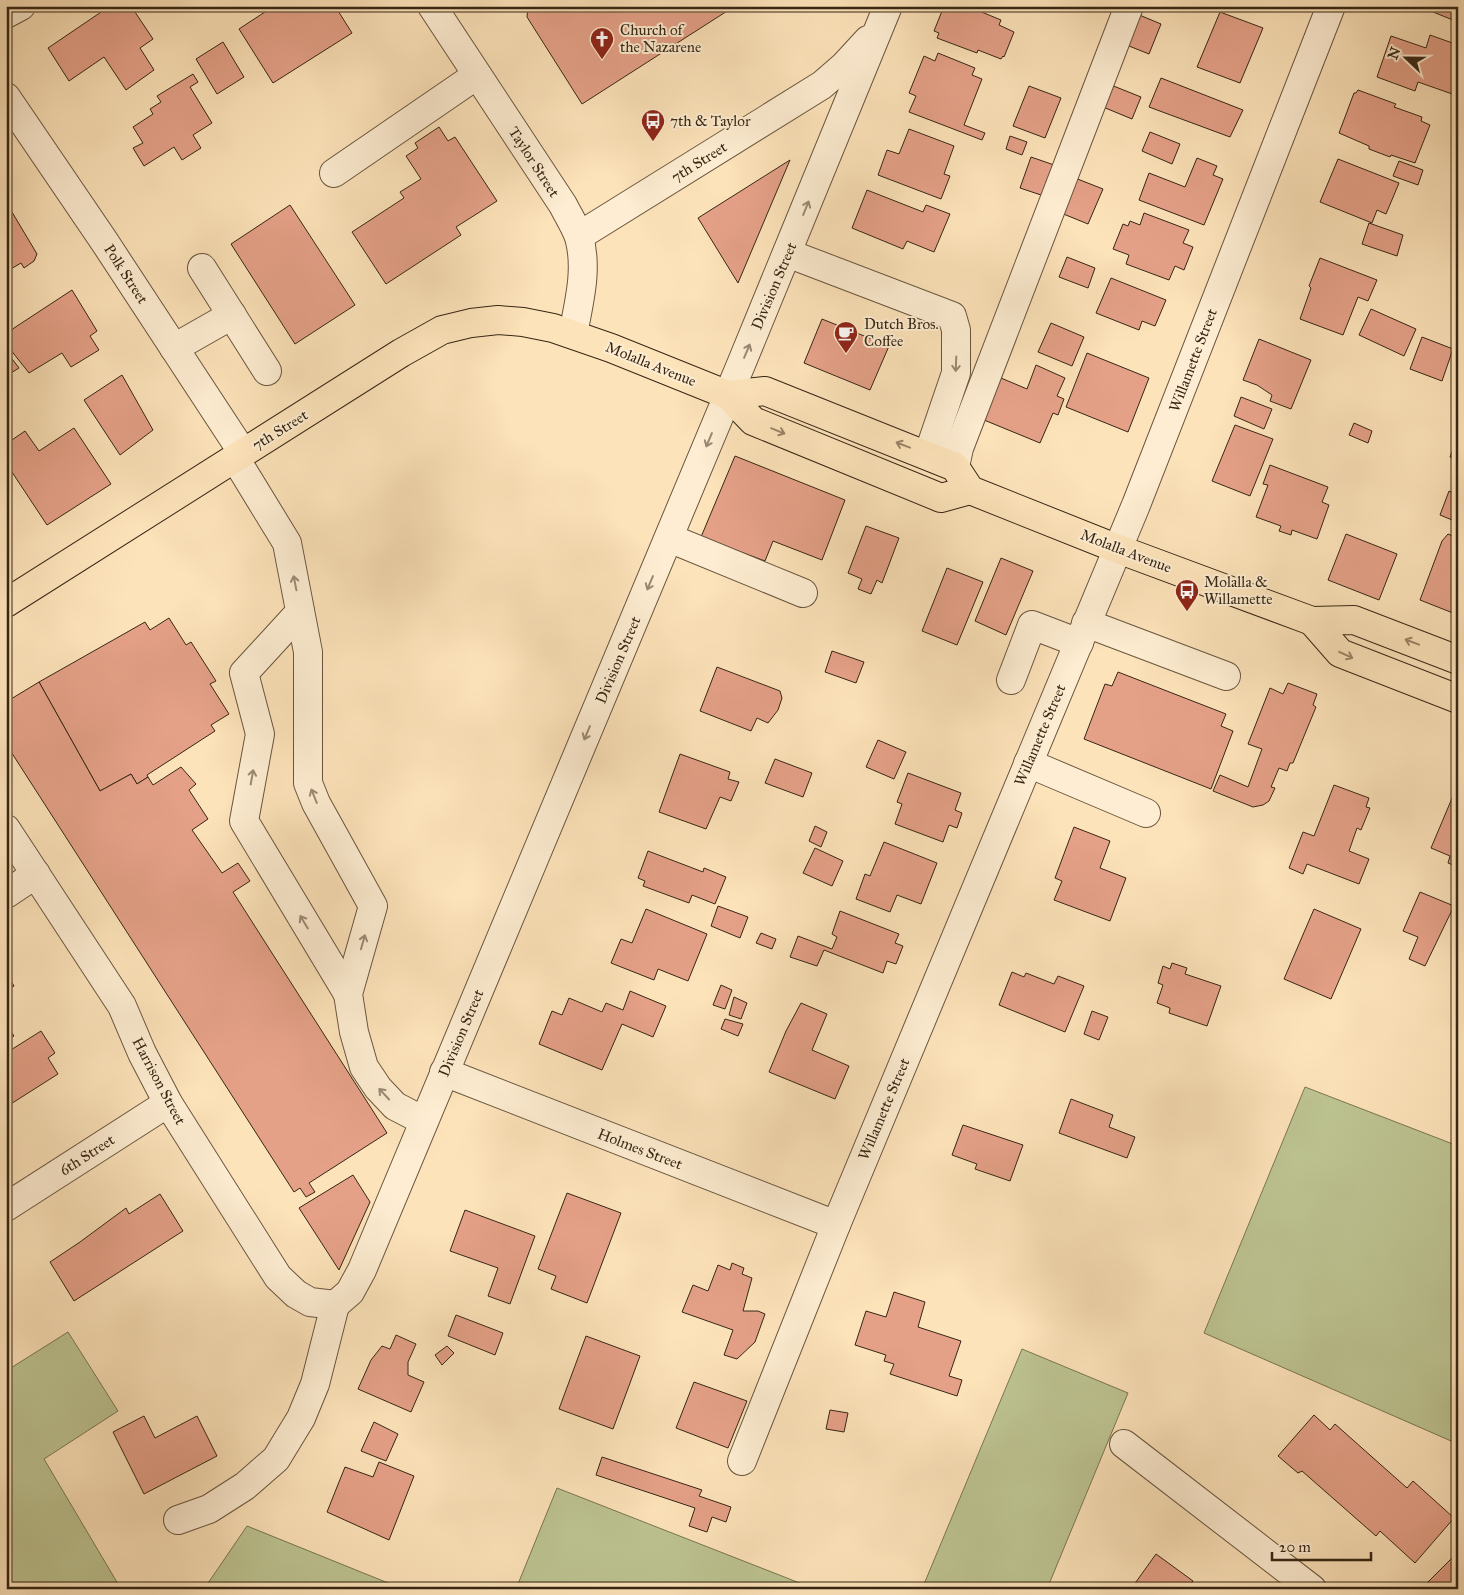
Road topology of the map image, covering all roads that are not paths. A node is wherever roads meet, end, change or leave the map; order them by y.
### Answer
1 (21, 6) edge
2 (432, 6) edge
3 (1129, 6) edge
4 (1331, 6) edge
5 (6, 14) edge
6 (884, 15) edge
7 (477, 74) junction
8 (6, 97) edge
9 (334, 173) dead end
10 (579, 236) junction
11 (788, 253) junction
12 (202, 268) dead end
13 (232, 314) junction
14 (573, 334) junction
15 (174, 348) junction
16 (267, 371) dead end
17 (728, 396) junction
18 (928, 455) junction
19 (239, 456) junction
20 (955, 467) junction
21 (970, 490) junction
22 (669, 538) junction
23 (1118, 549) junction
24 (803, 592) dead end
25 (6, 603) edge
26 (300, 612) junction
27 (1312, 621) junction
28 (1083, 633) junction
29 (1458, 660) edge
30 (1226, 676) dead end
31 (1011, 680) dead end
32 (1458, 699) edge
33 (1028, 763) junction
34 (1146, 813) dead end
35 (6, 829) edge
36 (36, 874) junction
37 (6, 894) edge
38 (348, 994) junction
39 (444, 1072) junction
40 (168, 1103) junction
41 (424, 1121) junction
42 (6, 1207) edge
43 (836, 1225) junction
44 (335, 1305) junction
45 (1124, 1444) dead end
46 (742, 1462) dead end
47 (178, 1520) dead end
48 (1312, 1589) edge

1 - 5 street
2 - 7 street, Taylor Street
3 - 20 street
4 - 23 street, Willamette Street
6 - 10 street, 7th Street
11 -> 6 street, Division Street
7 - 9 street
7 - 10 street, Taylor Street
8 - 15 street, Polk Street
10 - 14 street, Taylor Street
17 -> 11 street, Division Street
11 -> 18 street
12 - 13 street
13 - 15 street
13 - 16 street
14 - 17 main road, Molalla Avenue
14 - 19 main road, 7th Street
15 - 19 street, Polk Street
18 -> 17 main road
17 -> 21 main road, Molalla Avenue
17 -> 22 street, Division Street
18 - 20 main road
19 - 25 main road, 7th Street
26 -> 19 street, Polk Street
20 - 21 main road
21 - 23 main road, Molalla Avenue
22 - 24 street
22 -> 39 street, Division Street
23 - 27 main road, Molalla Avenue
23 - 28 street, Willamette Street
38 -> 26 street, Polk Street
38 -> 26 street
29 -> 27 main road, Molalla Avenue
27 -> 32 main road, Molalla Avenue
28 - 30 street
28 - 31 street
28 - 33 street, Willamette Street
33 - 34 street
33 - 43 street, Willamette Street
35 - 36 street, Harrison Street
36 - 37 street
36 - 40 street, Harrison Street
41 -> 38 street
39 - 41 street, Division Street
39 - 43 street, Holmes Street
40 - 42 street, 6th Street
40 - 44 street, Harrison Street
41 - 44 street, Division Street
43 - 46 street, Willamette Street
44 - 47 street
45 - 48 street

